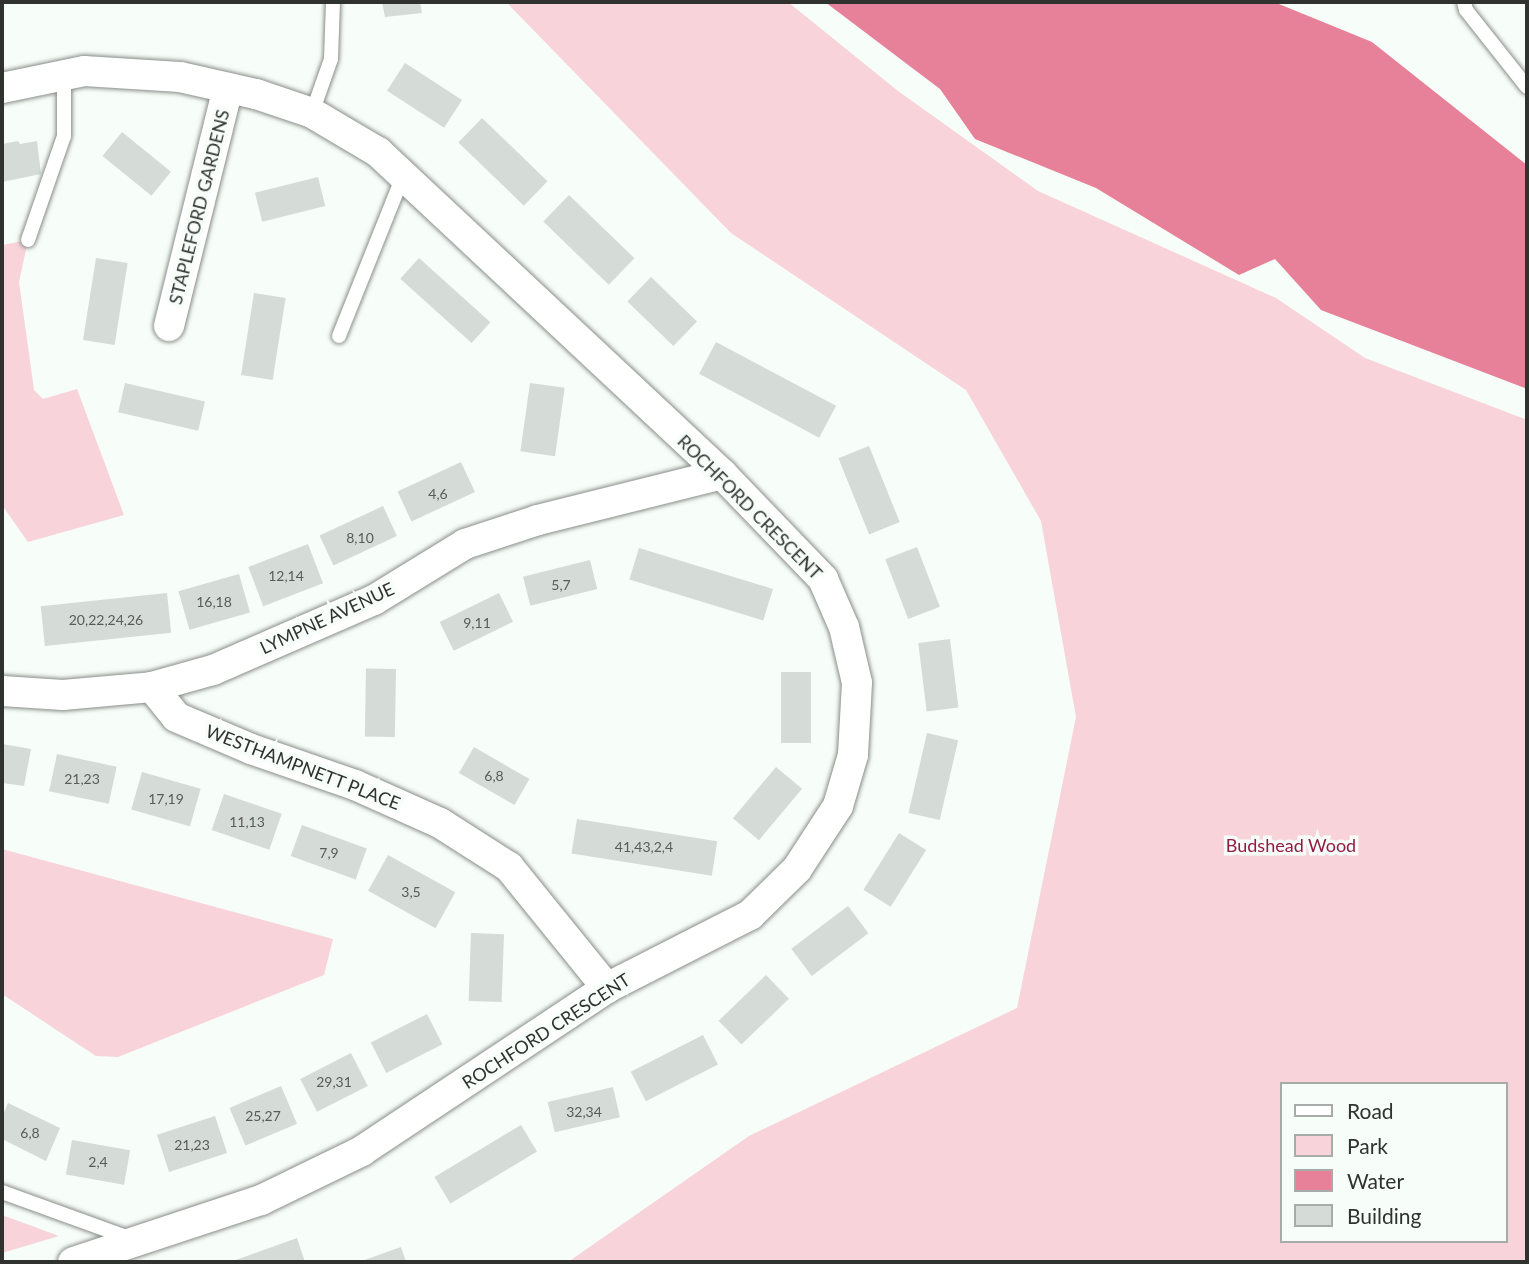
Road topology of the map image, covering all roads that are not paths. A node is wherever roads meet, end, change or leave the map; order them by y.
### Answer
1 (334, 2) edge
2 (1464, 2) edge
3 (64, 75) junction
4 (2, 88) edge
5 (228, 88) junction
6 (1527, 88) edge
7 (312, 113) junction
8 (403, 176) junction
9 (29, 240) dead end
10 (169, 326) dead end
11 (339, 336) dead end
12 (722, 474) junction
13 (152, 687) junction
14 (2, 691) edge
15 (607, 988) junction
16 (2, 1192) edge
17 (138, 1241) junction
18 (73, 1262) edge

1 - 7 lane
2 - 6 lane
3 - 4 street, ROCHFORD CRESCENT
3 - 5 street, ROCHFORD CRESCENT
3 - 9 lane
5 - 7 street, ROCHFORD CRESCENT
5 - 10 street, STAPLEFORD GARDENS
7 - 8 street, ROCHFORD CRESCENT
8 - 11 lane
8 - 12 street, ROCHFORD CRESCENT
12 - 13 street, LYMPNE AVENUE
12 - 15 street, ROCHFORD CRESCENT
13 - 14 street, LYMPNE AVENUE
13 - 15 street, WESTHAMPNETT PLACE
15 - 17 street, ROCHFORD CRESCENT
16 - 17 lane
17 - 18 street, ROCHFORD CRESCENT

